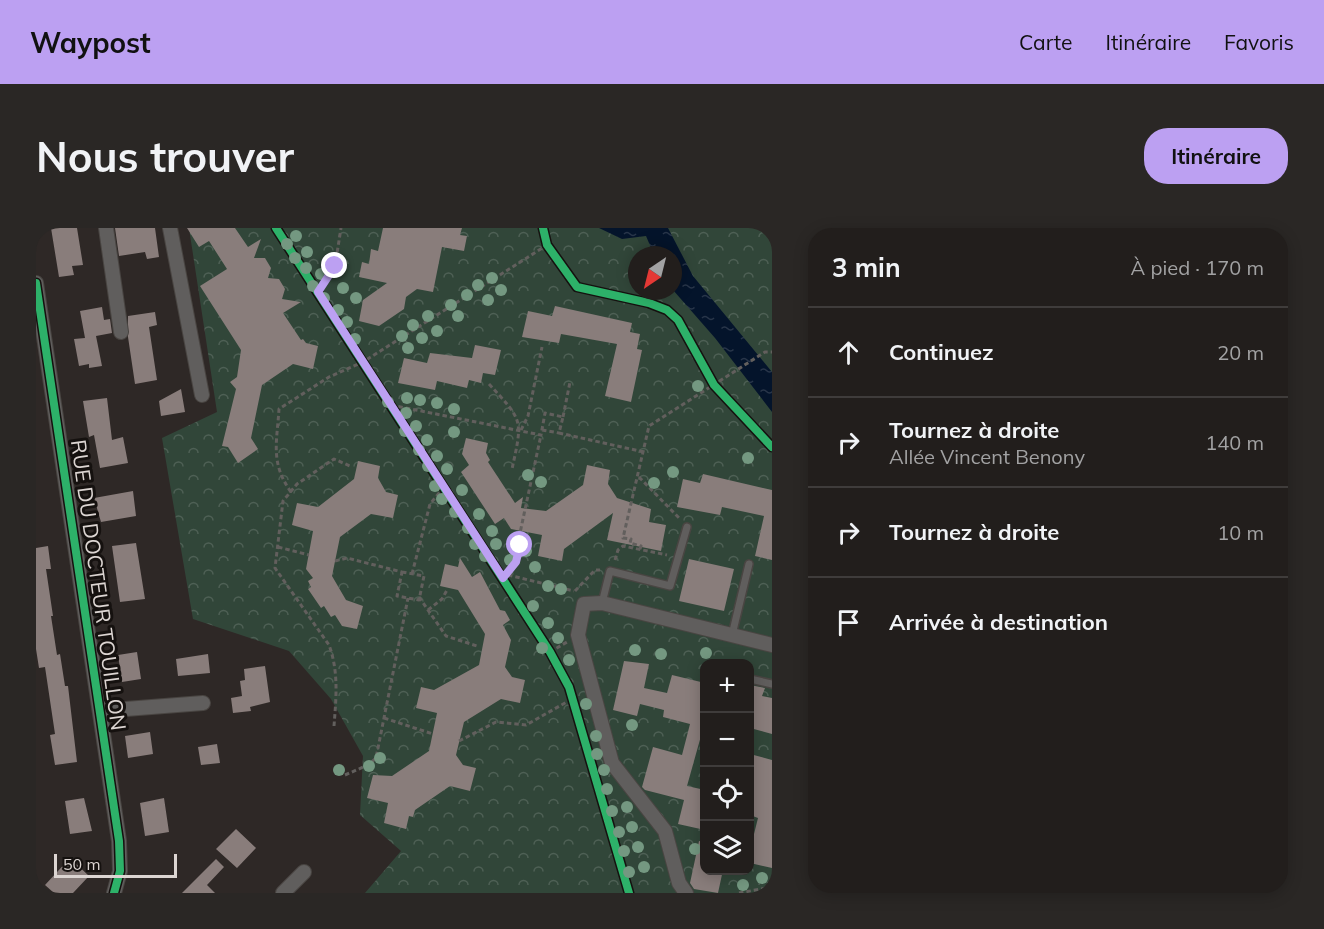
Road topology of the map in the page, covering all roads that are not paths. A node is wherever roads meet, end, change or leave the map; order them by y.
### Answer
1 (106, 228) edge
2 (170, 228) edge
3 (36, 283) edge
4 (121, 332) dead end
5 (202, 395) dead end
6 (687, 527) road end
7 (749, 564) dead end
8 (602, 603) junction
9 (732, 635) junction
10 (772, 645) edge
11 (754, 680) edge
12 (772, 684) edge
13 (203, 703) dead end
14 (100, 711) junction
15 (304, 872) dead end
16 (114, 893) edge
17 (283, 893) edge
18 (686, 893) edge

1 - 4 street
2 - 5 street
3 - 14 street, RUE DU DOCTEUR TOUILLON
6 - 8 lane
7 - 9 lane
8 - 9 street
8 - 18 street
9 - 10 street
11 - 12 lane
13 - 14 street
14 - 16 street, RUE DU DOCTEUR TOUILLON
15 - 17 street

